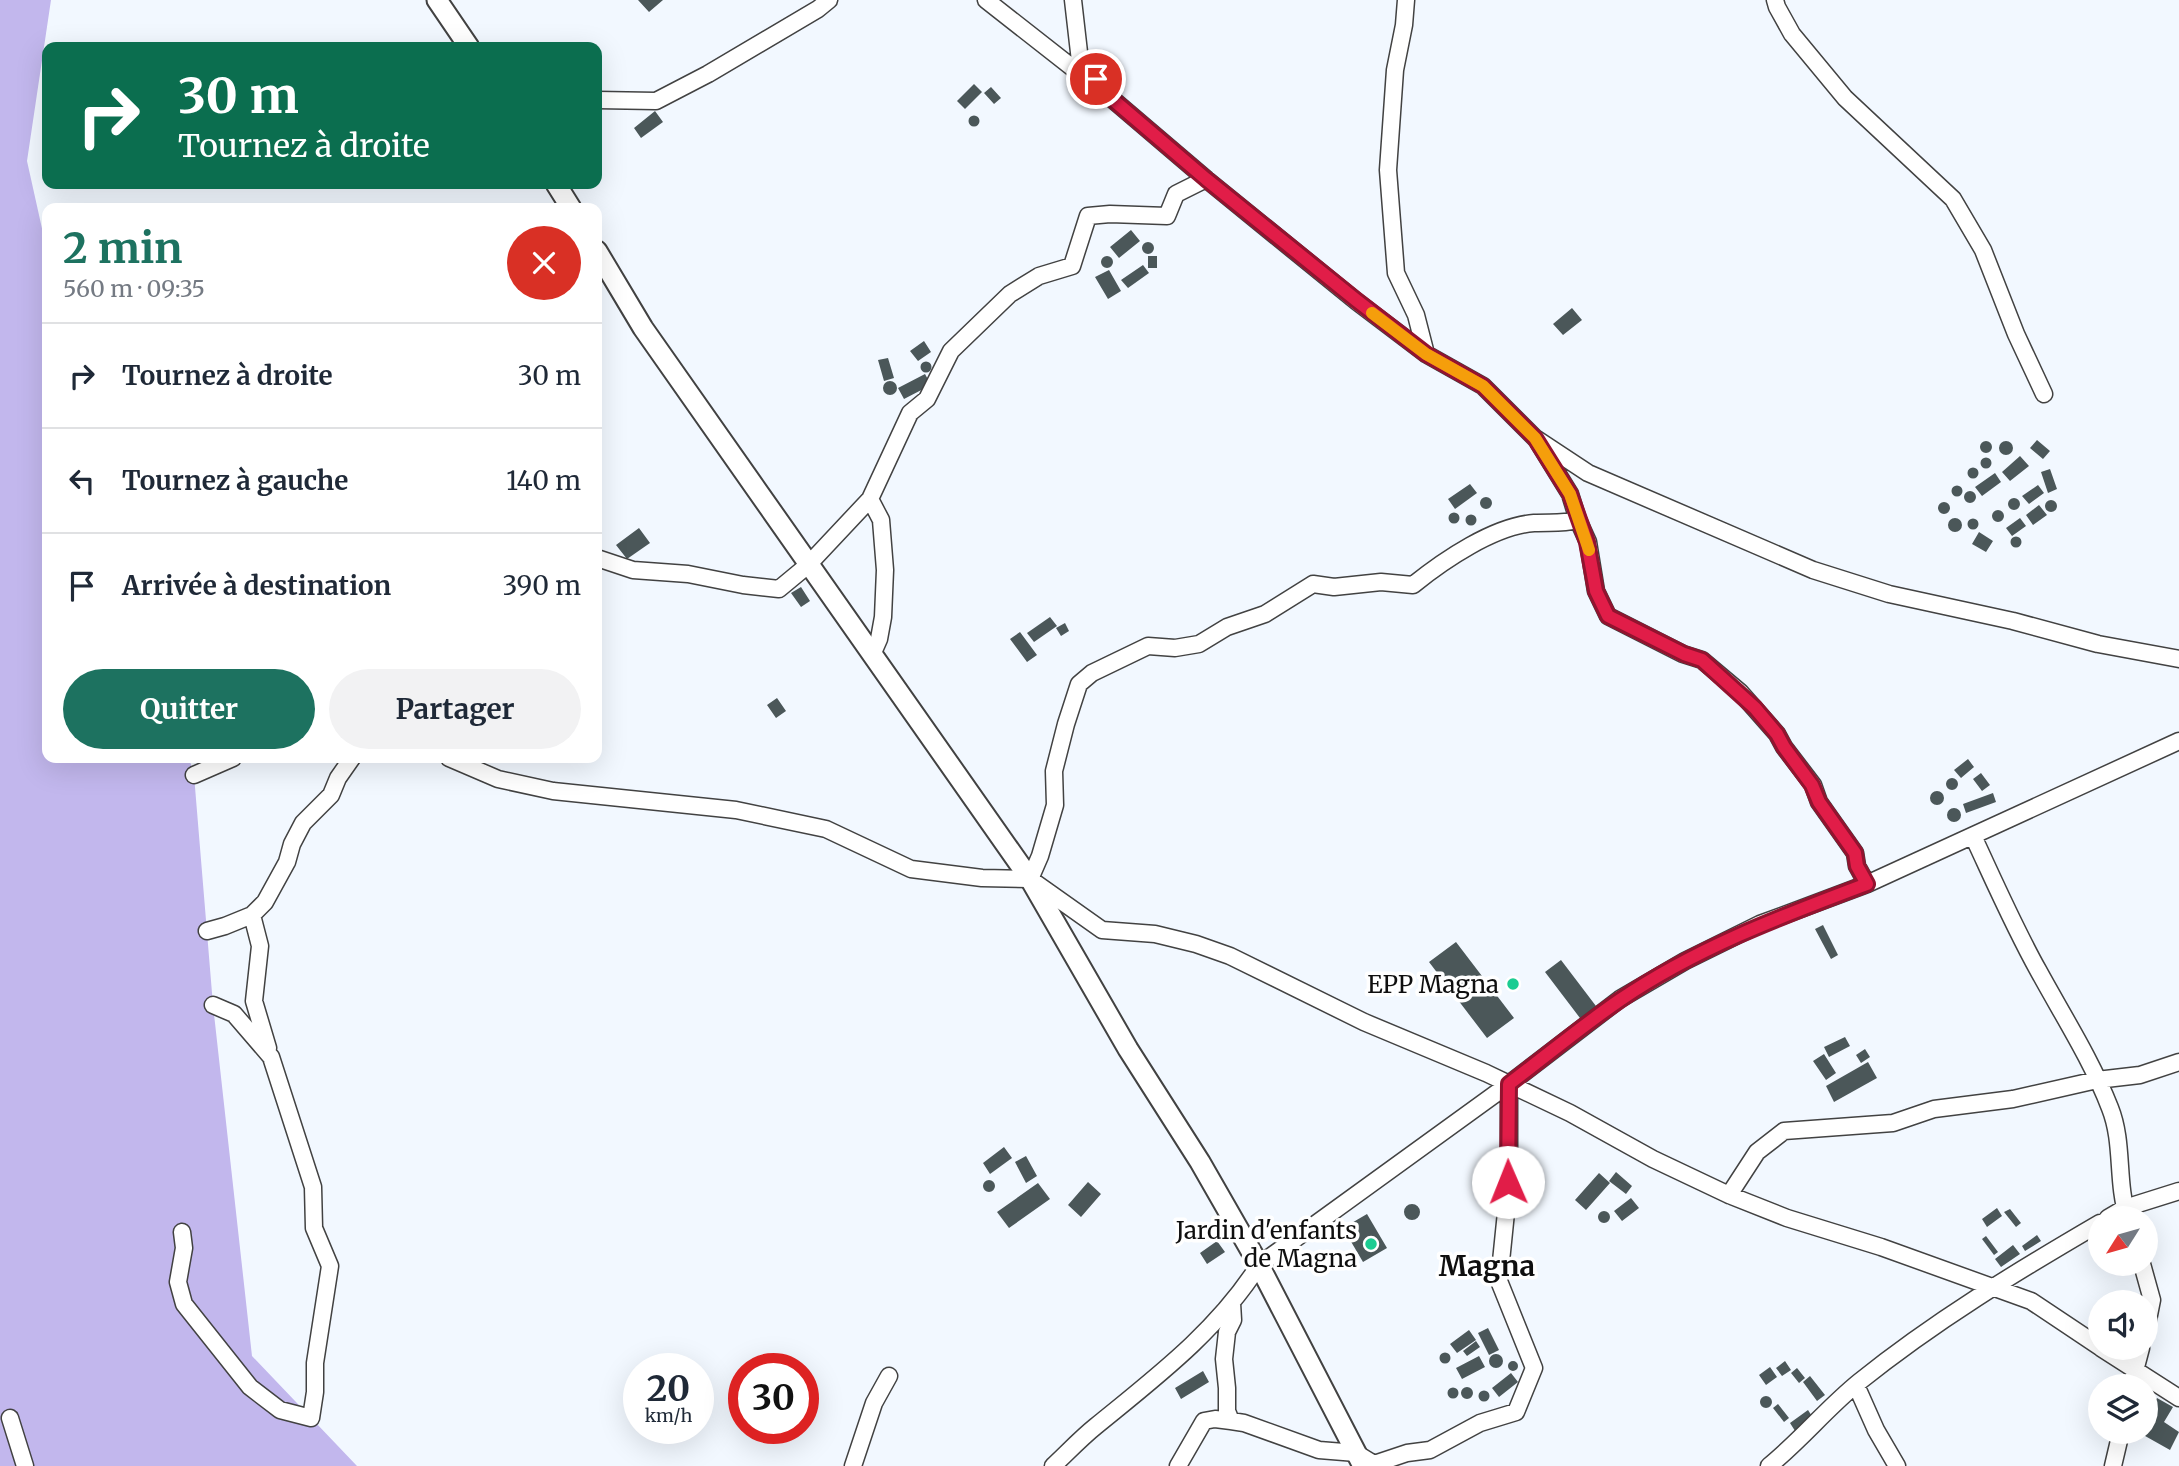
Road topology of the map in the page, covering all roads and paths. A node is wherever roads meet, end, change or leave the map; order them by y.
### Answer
1 (437, 0) edge
2 (829, 0) edge
3 (986, 0) edge
4 (1073, 0) edge
5 (1406, 0) edge
6 (1775, 0) edge
7 (466, 42) edge
8 (1111, 98) junction
9 (602, 100) edge
10 (1206, 179) junction
11 (602, 259) edge
12 (1426, 354) junction
13 (2045, 394) dead end
14 (1535, 438) junction
15 (870, 499) junction
16 (1578, 520) junction
17 (602, 560) edge
18 (808, 565) junction
19 (872, 655) junction
20 (2179, 659) edge
21 (2179, 741) edge
22 (222, 763) edge
23 (348, 763) edge
24 (461, 763) edge
25 (194, 775) dead end
26 (1973, 836) junction
27 (1030, 880) junction
28 (1867, 884) junction
29 (252, 915) junction
30 (206, 931) dead end
31 (213, 1005) dead end
32 (271, 1056) junction
33 (2179, 1062) edge
34 (2097, 1080) junction
35 (1509, 1084) junction
36 (2179, 1191) edge
37 (1729, 1195) junction
38 (2125, 1206) edge
39 (2143, 1206) edge
40 (2088, 1230) edge
41 (182, 1233) dead end
42 (1259, 1265) junction
43 (1992, 1286) junction
44 (1232, 1303) junction
45 (2088, 1338) edge
46 (2114, 1360) edge
47 (2129, 1374) edge
48 (889, 1376) dead end
49 (1856, 1385) junction
50 (2158, 1389) edge
51 (2179, 1398) edge
52 (10, 1418) dead end
53 (1231, 1421) junction
54 (2118, 1444) edge
55 (1359, 1459) edge
56 (24, 1466) edge
57 (853, 1466) edge
58 (1053, 1466) edge
59 (1178, 1466) edge
60 (1769, 1466) edge
61 (1897, 1466) edge
62 (2113, 1466) edge

1 - 7 street
2 - 9 street
3 - 8 street
4 - 8 street
5 - 12 street
6 - 13 street
8 - 10 street
10 - 12 street
10 - 15 street
11 - 18 street
12 - 14 street
14 - 16 street
14 - 20 street
15 - 18 street
15 - 19 street
16 - 27 street
16 - 28 street
17 - 18 street
18 - 19 street
19 - 27 street
21 - 26 street
22 - 25 street
23 - 29 street
24 - 27 street
26 - 28 street
26 - 34 street
27 - 35 street
27 - 42 street
28 - 35 street
29 - 30 street
29 - 32 street
31 - 32 street
32 - 41 street
33 - 34 street
34 - 37 street
34 - 38 street
35 - 37 street
35 - 42 street
35 - 55 street
36 - 39 street
37 - 43 street
40 - 43 street
42 - 44 street
42 - 55 street
43 - 45 street
43 - 49 street
44 - 53 street
44 - 58 street
46 - 47 street
48 - 57 street
49 - 60 street
49 - 61 street
50 - 51 street
52 - 56 street
53 - 55 street
53 - 59 street
54 - 62 street

